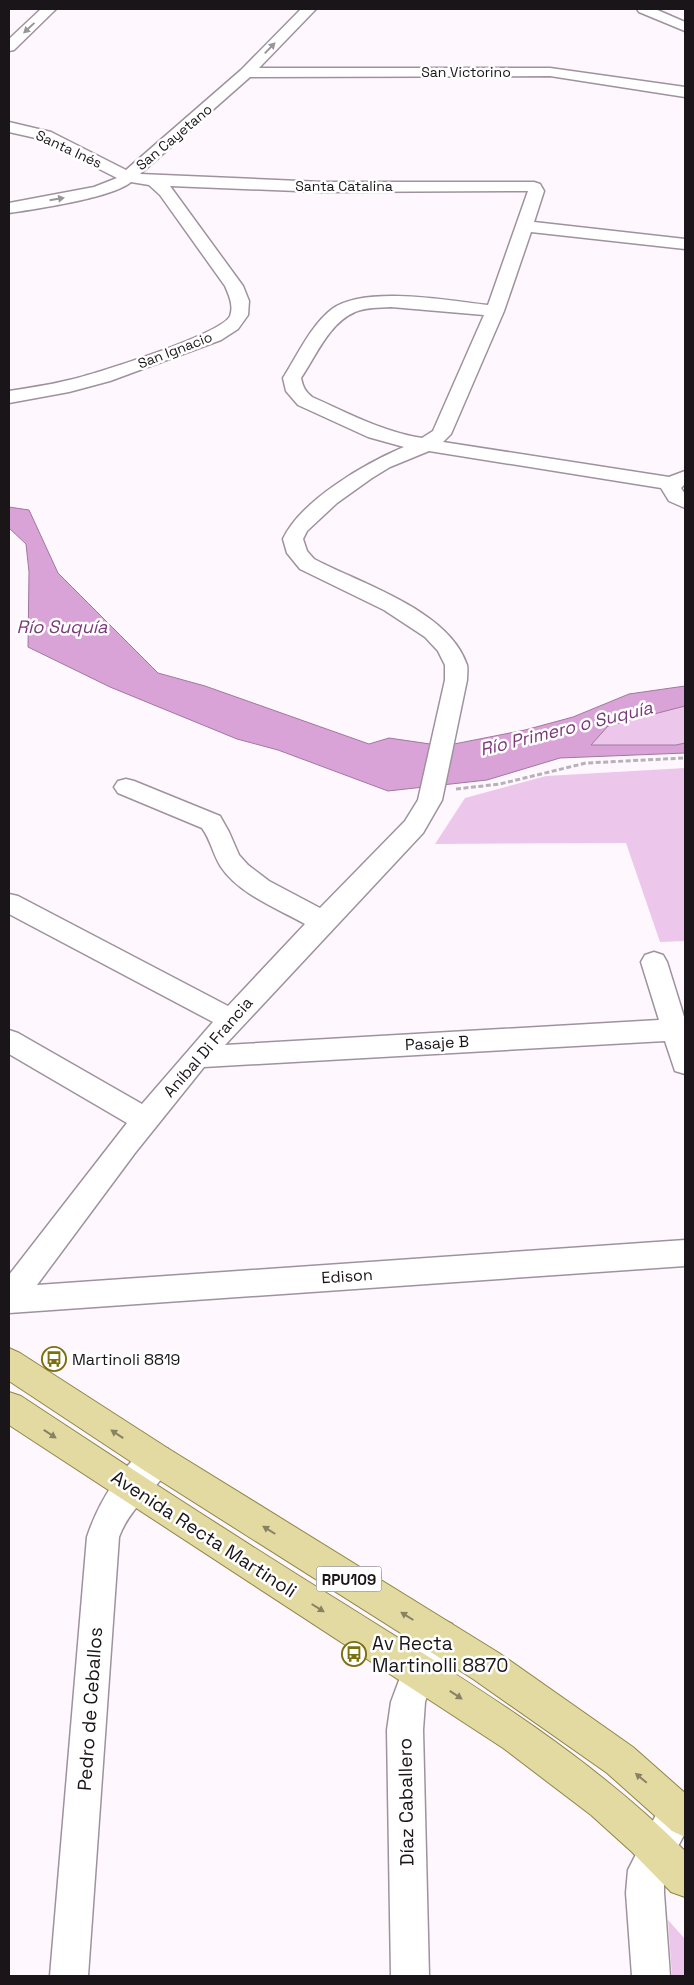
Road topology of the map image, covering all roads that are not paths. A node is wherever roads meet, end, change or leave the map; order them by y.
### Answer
1 (50, 9) edge
2 (308, 9) edge
3 (655, 10) edge
4 (685, 27) edge
5 (9, 47) edge
6 (246, 73) junction
7 (685, 92) edge
8 (9, 127) edge
9 (128, 177) junction
10 (154, 181) junction
11 (9, 208) edge
12 (526, 226) junction
13 (685, 244) edge
14 (495, 311) junction
15 (9, 397) edge
16 (424, 446) junction
17 (679, 480) edge
18 (685, 502) edge
19 (126, 787) dead end
20 (9, 903) edge
21 (322, 921) junction
22 (654, 962) dead end
23 (232, 1020) junction
24 (676, 1030) junction
25 (9, 1041) edge
26 (198, 1057) junction
27 (685, 1063) edge
28 (146, 1120) junction
29 (685, 1253) edge
30 (9, 1299) edge
31 (9, 1363) edge
32 (9, 1407) edge
33 (157, 1460) junction
34 (130, 1487) junction
35 (440, 1636) junction
36 (419, 1671) junction
37 (682, 1814) edge
38 (657, 1847) junction
39 (685, 1878) edge
40 (69, 1976) edge
41 (410, 1976) edge
42 (651, 1976) edge

1 -> 5 street
6 -> 2 street, San Cayetano
3 - 4 street
6 - 7 street, San Victorino
6 - 9 street, San Cayetano
8 - 9 street, Santa Inés
9 - 10 street
11 -> 9 street, San Cayetano
10 - 12 street, Santa Catalina
10 - 15 street, San Ignacio
12 - 13 street
12 - 14 street
14 - 16 street
14 - 16 street
16 - 17 street
16 - 21 street, Aníbal Di Francia
17 - 18 street
19 - 21 street
20 - 23 street
21 - 23 street, Aníbal Di Francia
22 - 24 street
23 - 26 street, Aníbal Di Francia
24 - 26 street, Pasaje B
24 - 27 street
25 - 28 street
26 - 28 street, Aníbal Di Francia
28 - 30 street, Aníbal Di Francia
29 - 30 street, Edison
33 -> 31 main road, RPU109
32 -> 34 main road, Avenida Recta Martinoli / RPU109
33 - 34 street, Pedro de Ceballos
35 -> 33 main road, RPU109
34 -> 36 main road, Avenida Recta Martinoli / RPU109
34 - 40 street, Pedro de Ceballos
35 - 36 street, Díaz Caballero
37 -> 35 main road, RPU109
36 -> 38 main road, Avenida Recta Martinoli / RPU109
36 - 41 street, Díaz Caballero
37 - 38 street
38 - 39 main road, Avenida Recta Martinoli / RPU109
38 - 42 street

